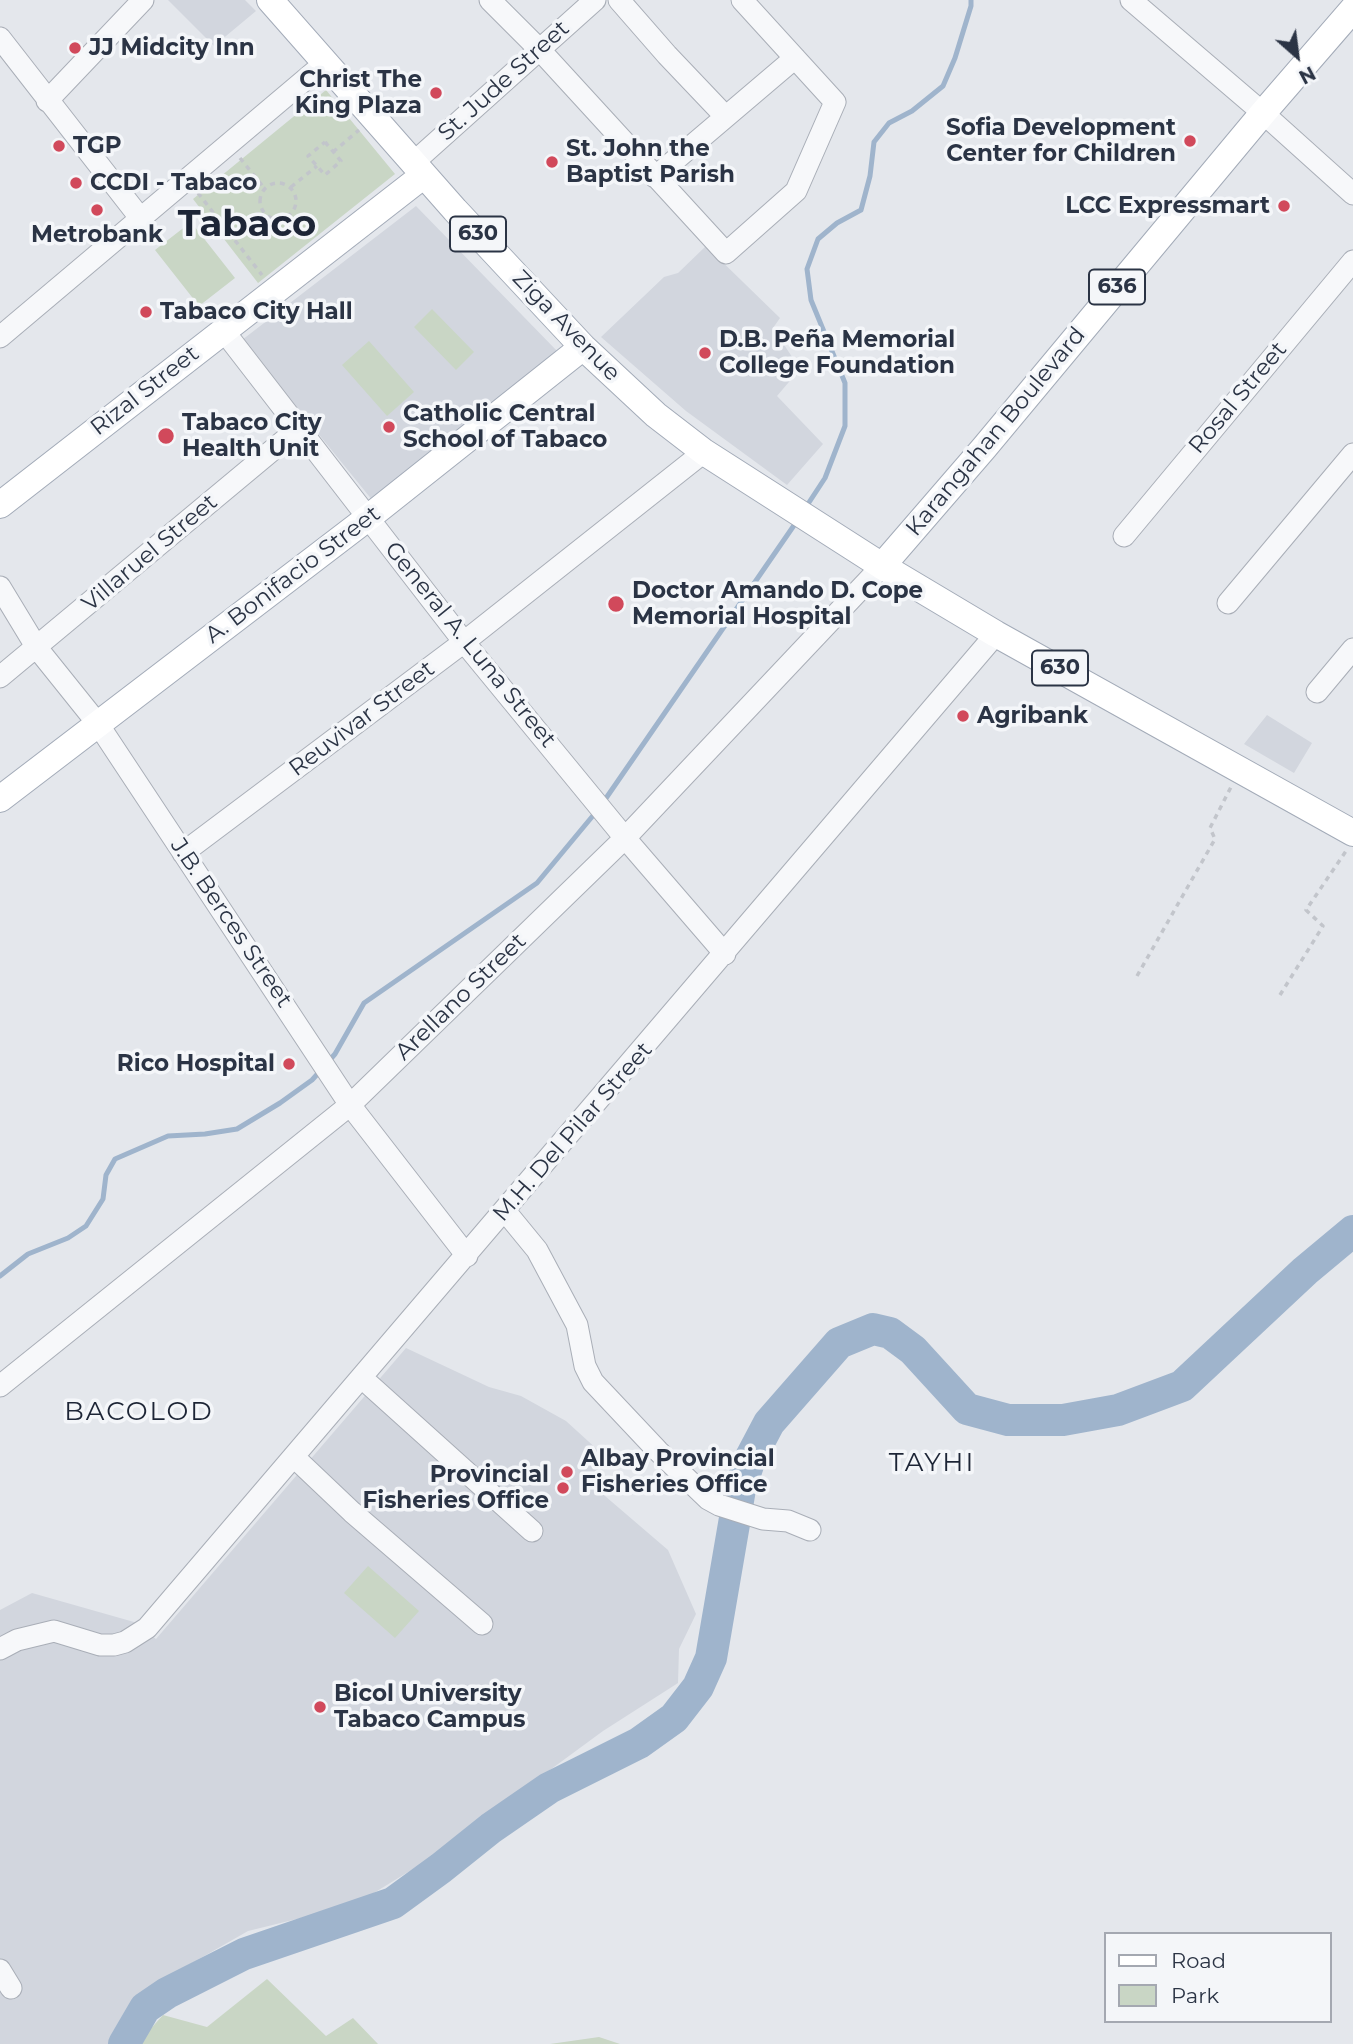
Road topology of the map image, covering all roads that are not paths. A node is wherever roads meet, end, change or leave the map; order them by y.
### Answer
1 (143, 0) edge
2 (270, 0) edge
3 (490, 0) edge
4 (595, 0) edge
5 (619, 0) edge
6 (742, 0) edge
7 (1131, 0) edge
8 (1353, 9) edge
9 (0, 38) edge
10 (539, 50) junction
11 (795, 58) junction
12 (326, 62) junction
13 (47, 101) junction
14 (1263, 113) junction
15 (725, 117) junction
16 (419, 169) junction
17 (655, 177) junction
18 (1353, 194) edge
19 (141, 219) junction
20 (1353, 261) edge
21 (223, 330) junction
22 (0, 337) edge
23 (583, 347) junction
24 (299, 428) junction
25 (704, 452) junction
26 (1353, 454) edge
27 (0, 505) edge
28 (369, 517) junction
29 (1124, 536) dead end
30 (882, 566) junction
31 (0, 587) edge
32 (1228, 603) dead end
33 (996, 634) junction
34 (464, 642) junction
35 (37, 648) junction
36 (1353, 649) edge
37 (0, 677) edge
38 (1317, 692) dead end
39 (98, 724) junction
40 (0, 799) edge
41 (619, 830) junction
42 (1353, 833) edge
43 (183, 853) junction
44 (725, 954) junction
45 (350, 1105) junction
46 (505, 1211) junction
47 (467, 1256) junction
48 (362, 1378) junction
49 (0, 1386) edge
50 (294, 1457) junction
51 (810, 1530) dead end
52 (532, 1531) dead end
53 (482, 1624) dead end
54 (0, 1649) edge

1 - 13 street
2 - 12 main road, Ziga Avenue / 630
3 - 10 street
4 - 10 street, St. Jude Street
5 - 15 street
6 - 11 street
7 - 14 street
8 - 14 main road, Karangahan Boulevard / 636
9 - 13 street
10 - 16 street, St. Jude Street
10 - 17 street
11 - 15 street
11 - 17 street
12 - 16 main road, Ziga Avenue / 630
12 - 19 street
13 - 19 street
14 - 18 street
14 - 30 main road, Karangahan Boulevard / 636
15 - 17 street
16 - 21 main road, Rizal Street
16 - 23 main road, Ziga Avenue / 630
19 - 22 street
20 - 29 street, Rosal Street
21 - 24 street, General A. Luna Street
21 - 27 main road, Rizal Street
23 - 25 main road, Ziga Avenue / 630
23 - 28 main road, A. Bonifacio Street
24 - 28 street, General A. Luna Street
24 - 35 street, Villaruel Street
25 - 30 main road, Ziga Avenue / 630
25 - 34 street, Reuvivar Street
26 - 32 street
28 - 34 street, General A. Luna Street
28 - 39 main road, A. Bonifacio Street
30 - 33 main road, 630
30 - 41 street, Arellano Street
31 - 35 street, J.B. Berces Street
33 - 42 main road, 630
33 - 44 street, M.H. Del Pilar Street
34 - 41 street, General A. Luna Street
34 - 43 street, Reuvivar Street
35 - 37 street, Villaruel Street
35 - 39 street, J.B. Berces Street
36 - 38 street
39 - 40 main road, A. Bonifacio Street
39 - 43 street, J.B. Berces Street
41 - 44 street, General A. Luna Street
41 - 45 street, Arellano Street
43 - 45 street, J.B. Berces Street
44 - 46 street, M.H. Del Pilar Street
45 - 47 street, J.B. Berces Street
45 - 49 street, Arellano Street
46 - 47 street, M.H. Del Pilar Street
46 - 51 street
47 - 48 street, M.H. Del Pilar Street
48 - 50 street, M.H. Del Pilar Street
48 - 52 street
50 - 53 street
50 - 54 street, M.H. Del Pilar Street

